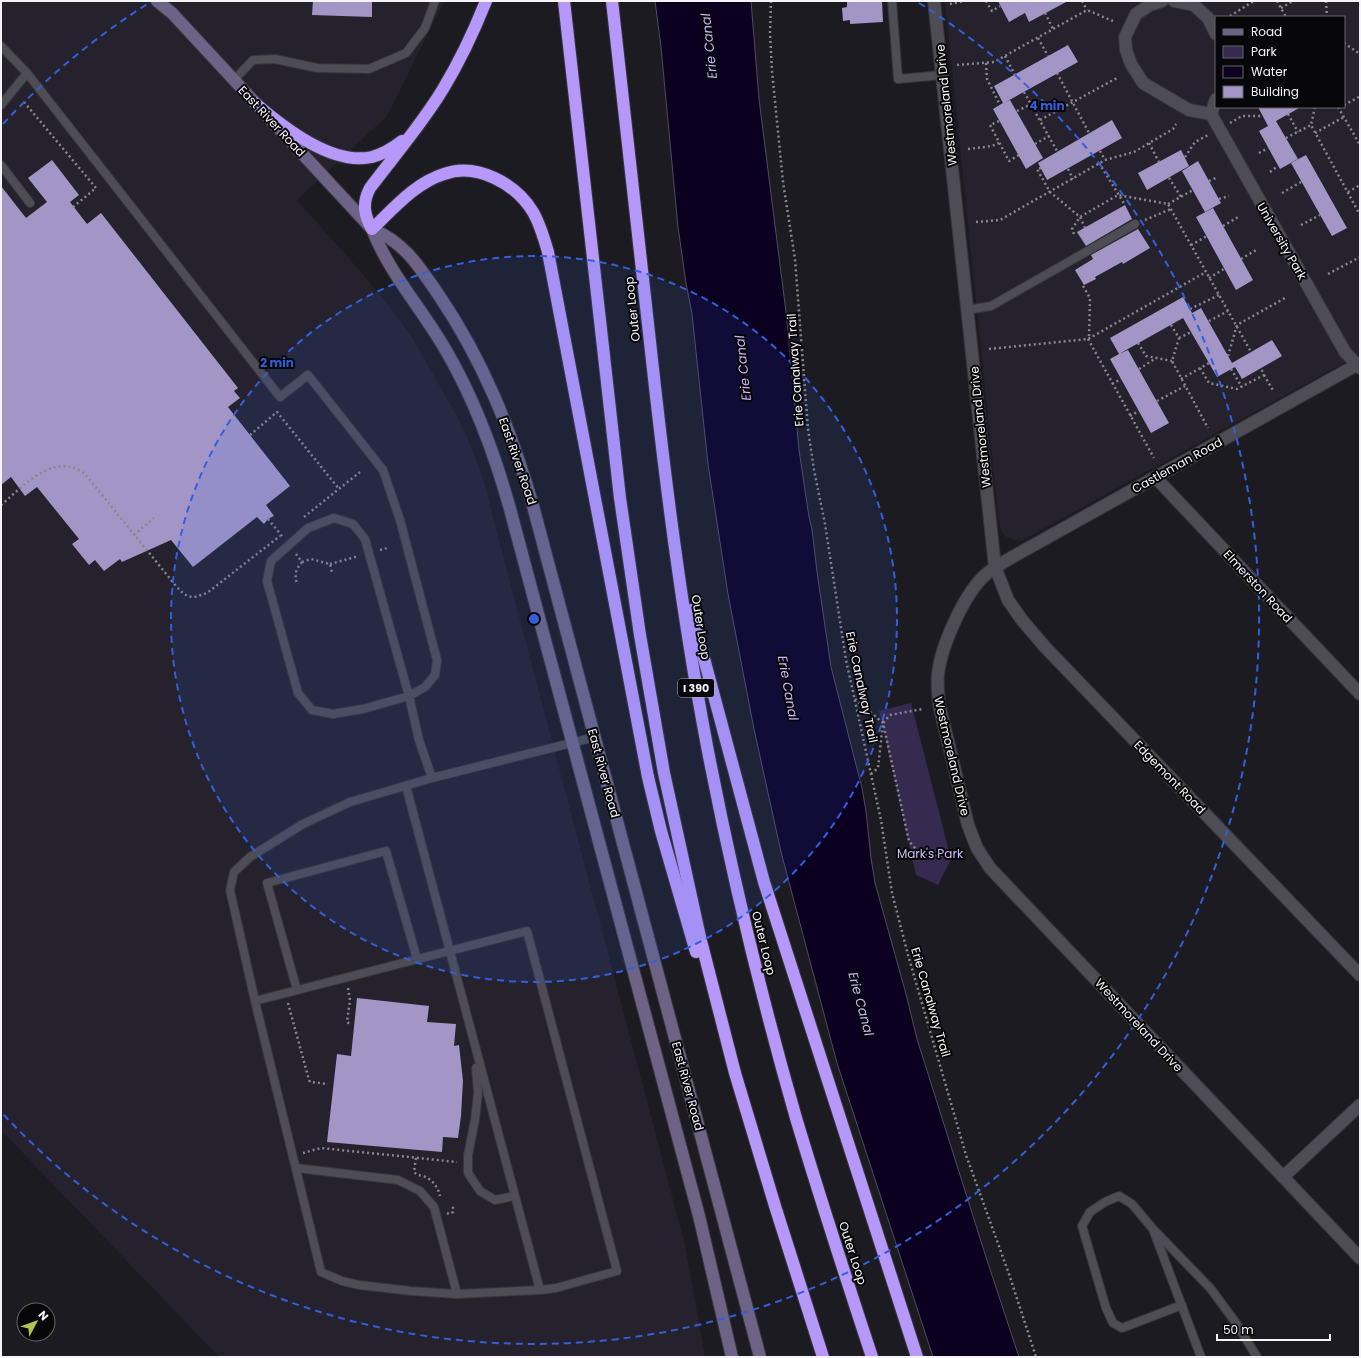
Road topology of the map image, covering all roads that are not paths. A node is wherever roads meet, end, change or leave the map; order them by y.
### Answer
1 (157, 1) edge
2 (164, 1) edge
3 (435, 1) edge
4 (486, 1) edge
5 (564, 1) edge
6 (612, 1) edge
7 (892, 1) edge
8 (934, 1) edge
9 (1162, 1) edge
10 (1174, 1) edge
11 (172, 13) junction
12 (1215, 32) edge
13 (1, 46) edge
14 (27, 73) junction
15 (942, 75) junction
16 (234, 80) junction
17 (1215, 102) edge
18 (255, 103) junction
19 (1, 106) edge
20 (1210, 114) junction
21 (411, 134) junction
22 (1, 165) edge
23 (30, 203) dead end
24 (1135, 224) road end
25 (372, 229) junction
26 (966, 310) junction
27 (1359, 365) edge
28 (1156, 478) junction
29 (674, 549) junction
30 (995, 567) junction
31 (1360, 694) edge
32 (408, 696) junction
33 (595, 737) junction
34 (572, 743) junction
35 (432, 778) junction
36 (406, 786) junction
37 (450, 951) junction
38 (417, 959) junction
39 (1360, 975) edge
40 (297, 990) junction
41 (255, 1001) junction
42 (727, 1045) junction
43 (475, 1049) junction
44 (1360, 1104) edge
45 (296, 1168) junction
46 (1283, 1177) junction
47 (514, 1196) junction
48 (1153, 1229) junction
49 (1360, 1258) edge
50 (540, 1290) junction
51 (457, 1294) junction
52 (1182, 1305) junction
53 (732, 1357) edge
54 (760, 1357) edge
55 (823, 1357) edge
56 (872, 1357) edge
57 (917, 1357) edge
58 (1201, 1357) edge
59 (1257, 1357) edge

1 - 11 street, East River Road
2 - 11 street, East River Road
3 - 16 lane
4 - 21 highway
5 - 42 highway
6 - 29 highway, Outer Loop / I 390
7 - 15 lane
8 - 15 street, Westmoreland Drive
9 - 20 street
10 - 12 street
11 - 16 street, East River Road
13 - 14 lane
14 - 19 lane
14 - 32 lane
15 - 26 street, Westmoreland Drive
16 - 18 street, East River Road
17 - 20 street
18 - 21 highway
18 - 25 street, East River Road
20 - 27 street, University Park
21 - 25 highway
22 - 23 lane
24 - 26 lane
25 - 33 street, East River Road
25 - 34 street, East River Road
25 - 42 highway
26 - 30 street, Westmoreland Drive
27 - 28 street, Castleman Road
28 - 30 street, Castleman Road
28 - 31 street, Elmerston Road
29 - 56 highway, Outer Loop / I 390
29 - 57 highway
30 - 39 street, Edgemont Road
30 - 46 street, Westmoreland Drive
32 - 32 lane
32 - 35 lane
33 - 34 lane
33 - 54 street, East River Road
34 - 35 lane
34 - 53 street, East River Road
35 - 36 lane
36 - 37 lane
36 - 41 lane
37 - 38 lane
37 - 43 lane
37 - 50 lane
38 - 40 lane
38 - 40 lane
40 - 41 lane
41 - 45 lane
42 - 55 highway
43 - 47 lane
43 - 47 lane
44 - 46 street
45 - 51 lane
45 - 51 lane
46 - 49 street, Westmoreland Drive
47 - 50 lane
48 - 52 lane
48 - 52 lane
48 - 59 lane
50 - 51 lane
52 - 58 lane

